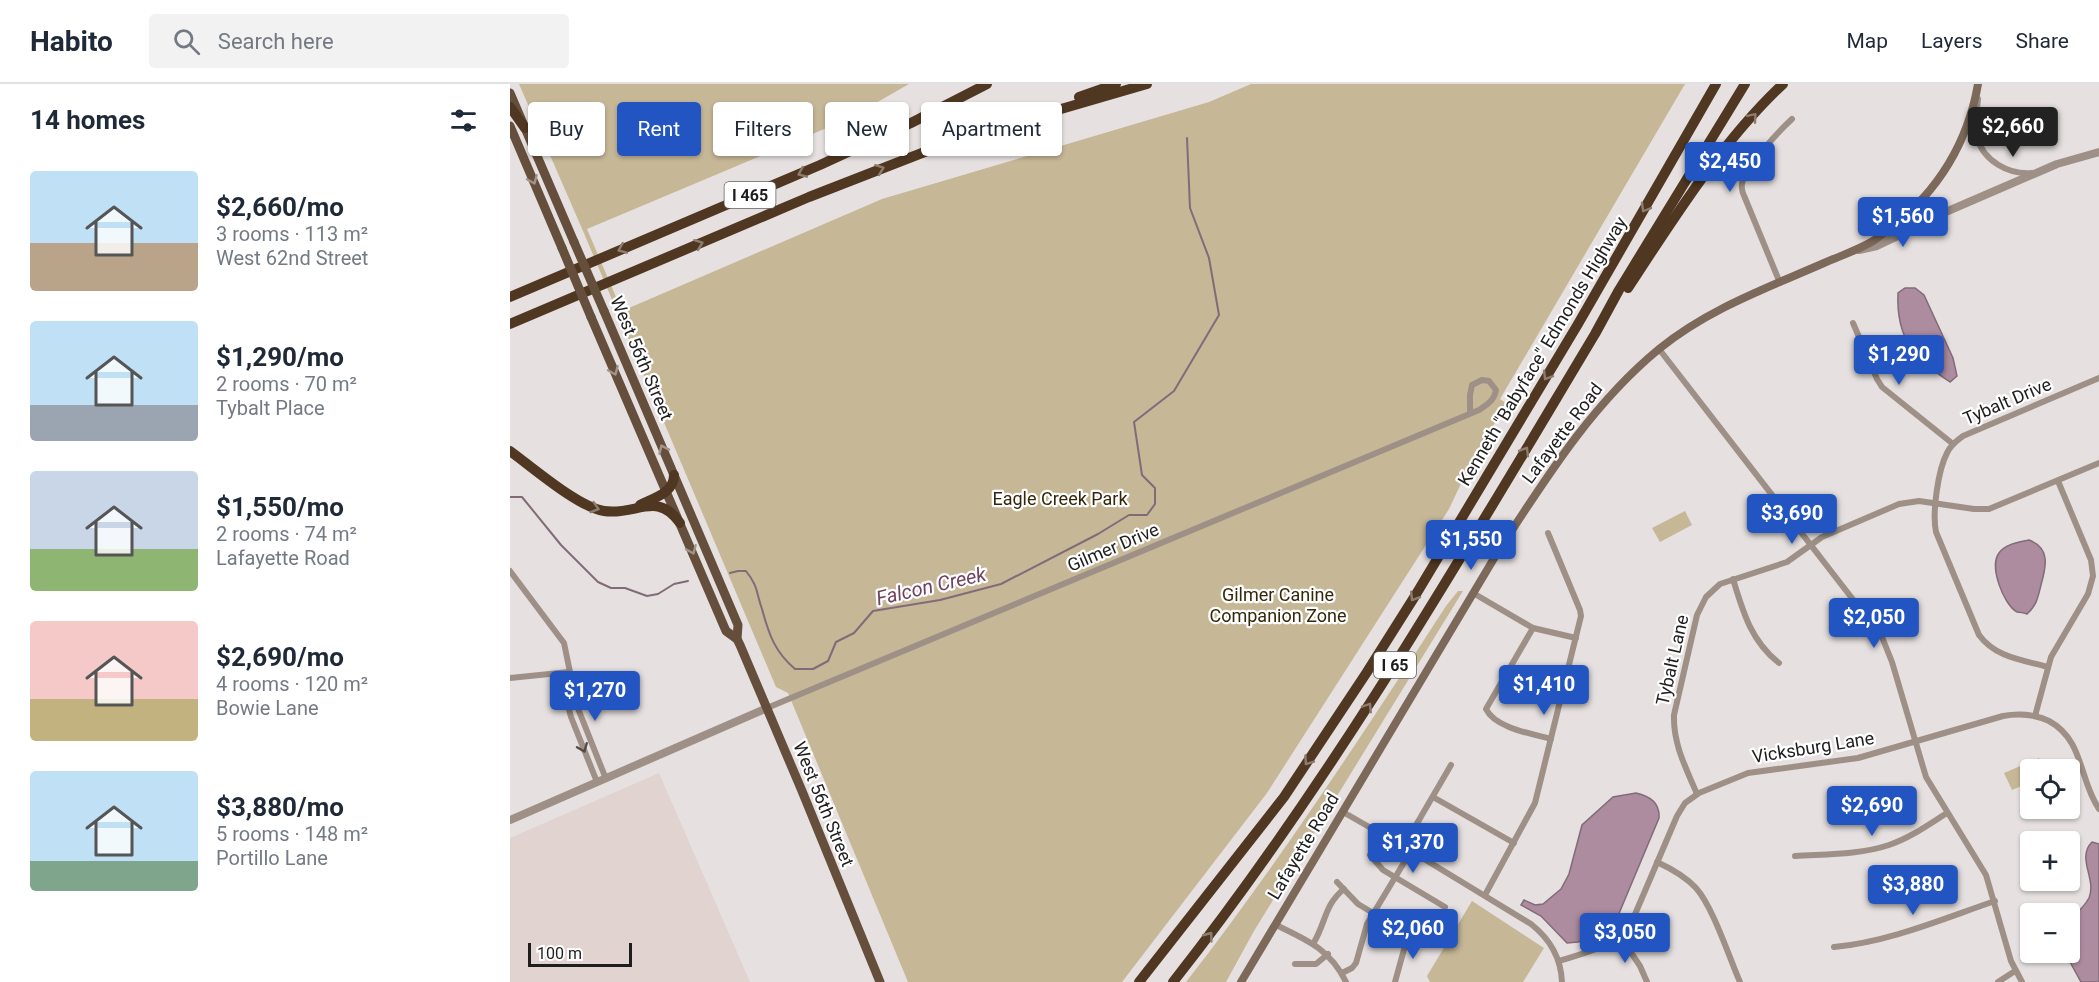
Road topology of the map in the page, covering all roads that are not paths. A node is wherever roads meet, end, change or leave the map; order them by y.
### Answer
1 (987, 84) edge
2 (1116, 84) edge
3 (1147, 84) edge
4 (1716, 84) edge
5 (1745, 84) edge
6 (1783, 84) edge
7 (1978, 84) edge
8 (510, 93) edge
9 (1062, 103) edge
10 (510, 107) edge
11 (1062, 108) edge
12 (1792, 119) dead end
13 (510, 126) edge
14 (525, 128) junction
15 (2099, 152) edge
16 (921, 153) edge
17 (2039, 172) junction
18 (1948, 211) junction
19 (1874, 241) junction
20 (1846, 254) junction
21 (1780, 283) junction
22 (510, 297) edge
23 (1853, 323) dead end
24 (510, 324) edge
25 (1595, 334) junction
26 (1659, 349) junction
27 (2099, 378) edge
28 (1470, 413) junction
29 (1953, 444) junction
30 (510, 451) edge
31 (2099, 463) edge
32 (674, 475) junction
33 (2058, 481) junction
34 (666, 492) junction
35 (1936, 504) junction
36 (631, 509) junction
37 (680, 523) junction
38 (1548, 533) dead end
39 (1810, 546) junction
40 (510, 571) edge
41 (1733, 579) junction
42 (1473, 593) junction
43 (1533, 627) junction
44 (1576, 638) junction
45 (736, 639) junction
46 (1779, 663) dead end
47 (2048, 667) junction
48 (569, 672) junction
49 (510, 678) edge
50 (767, 708) junction
51 (2035, 716) junction
52 (1551, 739) junction
53 (1915, 742) junction
54 (1451, 765) dead end
55 (606, 779) junction
56 (597, 782) junction
57 (1697, 794) junction
58 (1433, 797) junction
59 (2099, 809) edge
60 (1343, 812) junction
61 (1947, 813) junction
62 (510, 820) edge
63 (1412, 832) dead end
64 (1514, 843) junction
65 (1411, 851) junction
66 (1370, 855) dead end
67 (1795, 856) dead end
68 (1657, 862) junction
69 (1395, 878) junction
70 (1337, 882) dead end
71 (1344, 890) junction
72 (1485, 895) junction
73 (1995, 901) junction
74 (1445, 907) dead end
75 (1373, 914) junction
76 (1276, 925) junction
77 (1408, 935) junction
78 (1620, 936) junction
79 (1423, 943) dead end
80 (1314, 944) junction
81 (1834, 947) dead end
82 (1328, 954) junction
83 (1558, 961) junction
84 (1295, 964) dead end
85 (2015, 970) junction
86 (1342, 973) junction
87 (880, 982) edge
88 (1139, 982) edge
89 (1173, 982) edge
90 (1242, 982) edge
91 (1346, 982) edge
92 (1395, 982) edge
93 (1562, 982) edge
94 (1647, 982) edge
95 (1740, 982) edge
96 (1998, 982) edge
97 (2022, 982) edge

1 -> 22 highway, I 465
2 - 9 highway
3 - 11 highway, I 465
4 -> 88 highway, Kenneth "Babyface" Edmonds Highway / I 65
5 - 25 highway, Kenneth "Babyface" Edmonds Highway / I 65
25 -> 6 highway
7 - 17 street
7 - 19 main road, Lafayette Road
8 - 14 main road, West 56th Street
10 - 14 highway
12 - 21 street
13 -> 34 main road, West 56th Street, bridge
32 -> 14 main road, West 56th Street, bridge
15 - 17 street
24 -> 16 highway, I 465
17 - 18 street
18 - 19 street
18 - 20 street
19 - 20 main road, Lafayette Road
20 - 21 main road, Lafayette Road
21 - 26 main road, Lafayette Road
23 - 29 street
89 -> 25 highway, Kenneth "Babyface" Edmonds Highway / I 65
26 - 39 street
26 - 42 main road, Lafayette Road
27 - 29 street, Tybalt Drive
28 - 28 street, Gilmer Drive
28 - 50 street, Gilmer Drive
29 - 35 street, Tybalt Drive
30 -> 36 highway
31 - 33 street, Tybalt Lane
32 - 34 highway
32 - 45 main road, West 56th Street
33 - 35 street, Tybalt Lane
33 - 47 street
34 - 36 highway
34 - 37 main road, West 56th Street
35 - 39 street, Tybalt Lane
35 - 47 street, Tybalt Drive
36 - 37 highway
37 -> 45 main road, West 56th Street
38 - 44 street
39 - 41 street, Tybalt Lane
39 - 53 street
40 - 48 street
41 - 46 street
41 - 57 street, Tybalt Lane
42 - 43 street
42 - 60 main road, Lafayette Road
43 - 44 street
43 - 52 street
44 - 52 street
45 - 50 main road, West 56th Street
47 - 51 street
48 - 49 street
48 - 55 street
48 -> 56 street
50 - 55 street
50 - 87 main road, West 56th Street
51 - 53 street, Vicksburg Lane
51 - 59 street
52 - 64 street
53 - 57 street, Vicksburg Lane
53 - 61 street
54 - 58 street
55 - 56 street
56 - 62 street
57 - 68 street, Vicksburg Lane
58 - 63 street
58 - 64 street
60 - 65 street
60 - 76 main road, Lafayette Road
61 - 67 street
61 - 73 street
64 - 72 street
65 - 69 street
65 - 72 street
66 - 69 street
68 - 78 street, Vicksburg Lane
68 - 95 street
69 - 74 street
69 - 75 street
70 - 71 street
71 - 75 street
71 - 80 street
72 - 83 street
73 - 81 street
73 - 85 street
75 - 77 street
75 - 86 street
76 - 80 street
76 - 90 main road, Lafayette Road
77 - 79 street
77 - 92 street
78 - 83 street
78 - 94 street
80 - 82 street
82 - 84 street
82 - 86 street
83 - 93 street
85 - 96 street
85 - 97 street
86 - 91 street

